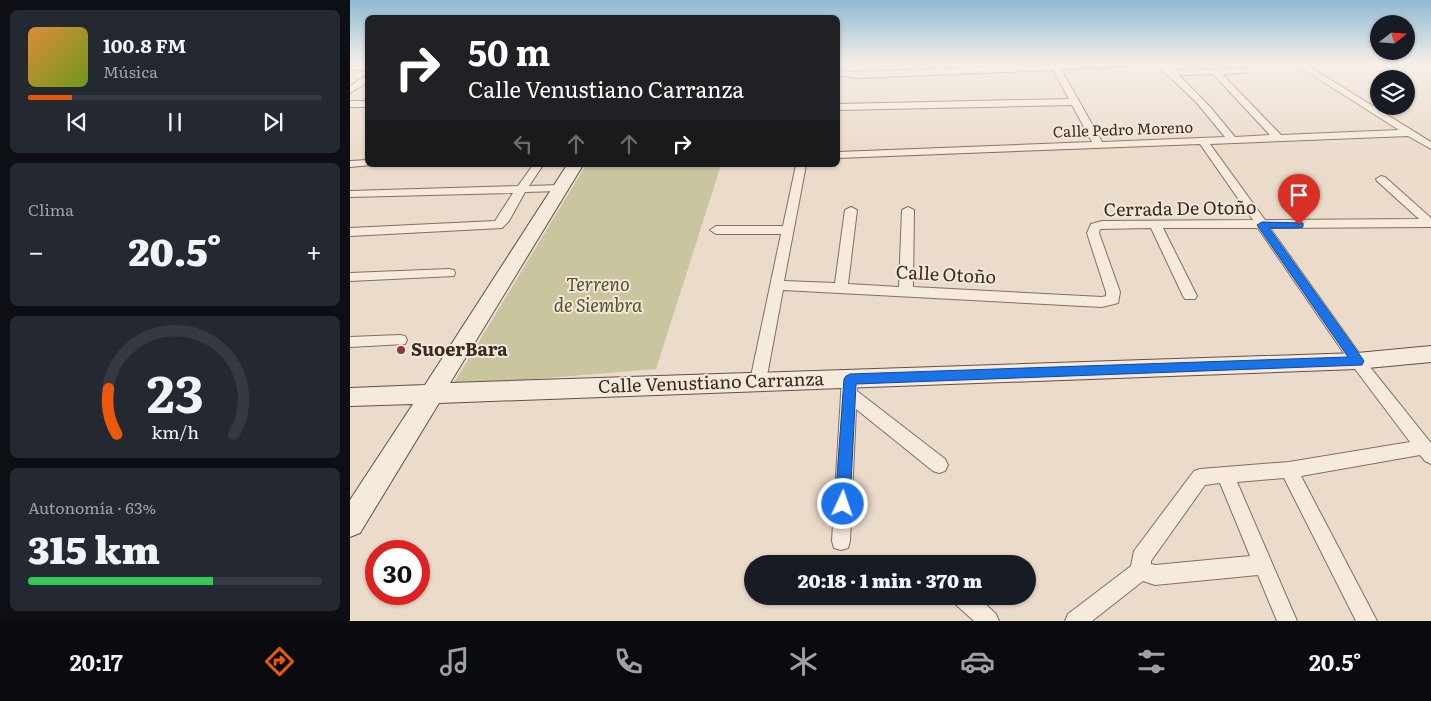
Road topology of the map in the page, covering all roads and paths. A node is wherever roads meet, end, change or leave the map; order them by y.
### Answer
1 (1070, 93) edge
2 (1194, 93) edge
3 (1235, 93) edge
4 (1345, 93) edge
5 (1075, 102) junction
6 (350, 104) edge
7 (365, 104) edge
8 (840, 107) edge
9 (1409, 133) junction
10 (1279, 138) junction
11 (1233, 140) junction
12 (1204, 142) junction
13 (1099, 146) junction
14 (1431, 146) edge
15 (840, 155) edge
16 (365, 163) edge
17 (350, 164) edge
18 (537, 167) edge
19 (573, 167) edge
20 (801, 167) edge
21 (1381, 179) dead end
22 (560, 188) junction
23 (521, 189) junction
24 (350, 194) edge
25 (851, 210) dead end
26 (908, 210) dead end
27 (1430, 223) edge
28 (1155, 225) junction
29 (1262, 225) junction
30 (716, 230) dead end
31 (788, 230) junction
32 (350, 232) edge
33 (449, 274) dead end
34 (350, 277) edge
35 (777, 285) junction
36 (840, 288) junction
37 (906, 291) junction
38 (1190, 296) dead end
39 (1113, 300) joint
40 (400, 340) dead end
41 (350, 342) edge
42 (1431, 354) edge
43 (1358, 361) junction
44 (758, 381) junction
45 (850, 387) junction
46 (431, 393) junction
47 (350, 397) edge
48 (1427, 452) edge
49 (939, 464) dead end
50 (1289, 470) junction
51 (1225, 475) junction
52 (350, 524) edge
53 (840, 541) dead end
54 (1262, 565) junction
55 (1141, 571) junction
56 (971, 605) edge
57 (989, 621) edge
58 (1075, 621) edge
59 (1287, 621) edge
60 (1368, 621) edge

1 - 5 street
2 - 11 street
3 - 10 street
4 - 9 street
5 - 8 street
5 - 13 street
6 - 7 street
9 - 10 street, Calle Pedro Moreno
9 - 14 street
10 - 11 street, Calle Pedro Moreno
11 - 12 street, Calle Pedro Moreno
12 - 13 street, Calle Pedro Moreno
12 - 29 street
13 - 15 street, Calle Pedro Moreno
16 - 17 street
18 - 23 street
19 - 22 street
20 - 31 street
21 - 27 street
22 - 23 street
22 - 46 street
23 - 24 street
23 - 32 street
25 - 36 street
26 - 37 street
27 - 29 street, Cerrada De Otoño
28 - 29 street, Cerrada De Otoño
28 - 38 street
28 - 39 street, Cerrada De Otoño
29 - 43 street
30 - 31 street
31 - 35 street
33 - 34 street
35 - 36 street, Calle Otoño
35 - 44 street
36 - 37 street, Calle Otoño
37 - 39 street, Calle Otoño
40 - 41 street
42 - 43 street, Calle Venustiano Carranza
43 - 45 street, Calle Venustiano Carranza
43 - 48 street
44 - 45 street, Calle Venustiano Carranza
44 - 46 street, Calle Venustiano Carranza
45 - 49 street
45 - 53 street
46 - 47 street, Calle Venustiano Carranza
46 - 52 street
48 - 50 street
50 - 51 street
50 - 60 street
51 - 54 street
51 - 55 street
54 - 55 street
54 - 59 street
55 - 58 street
56 - 57 street

